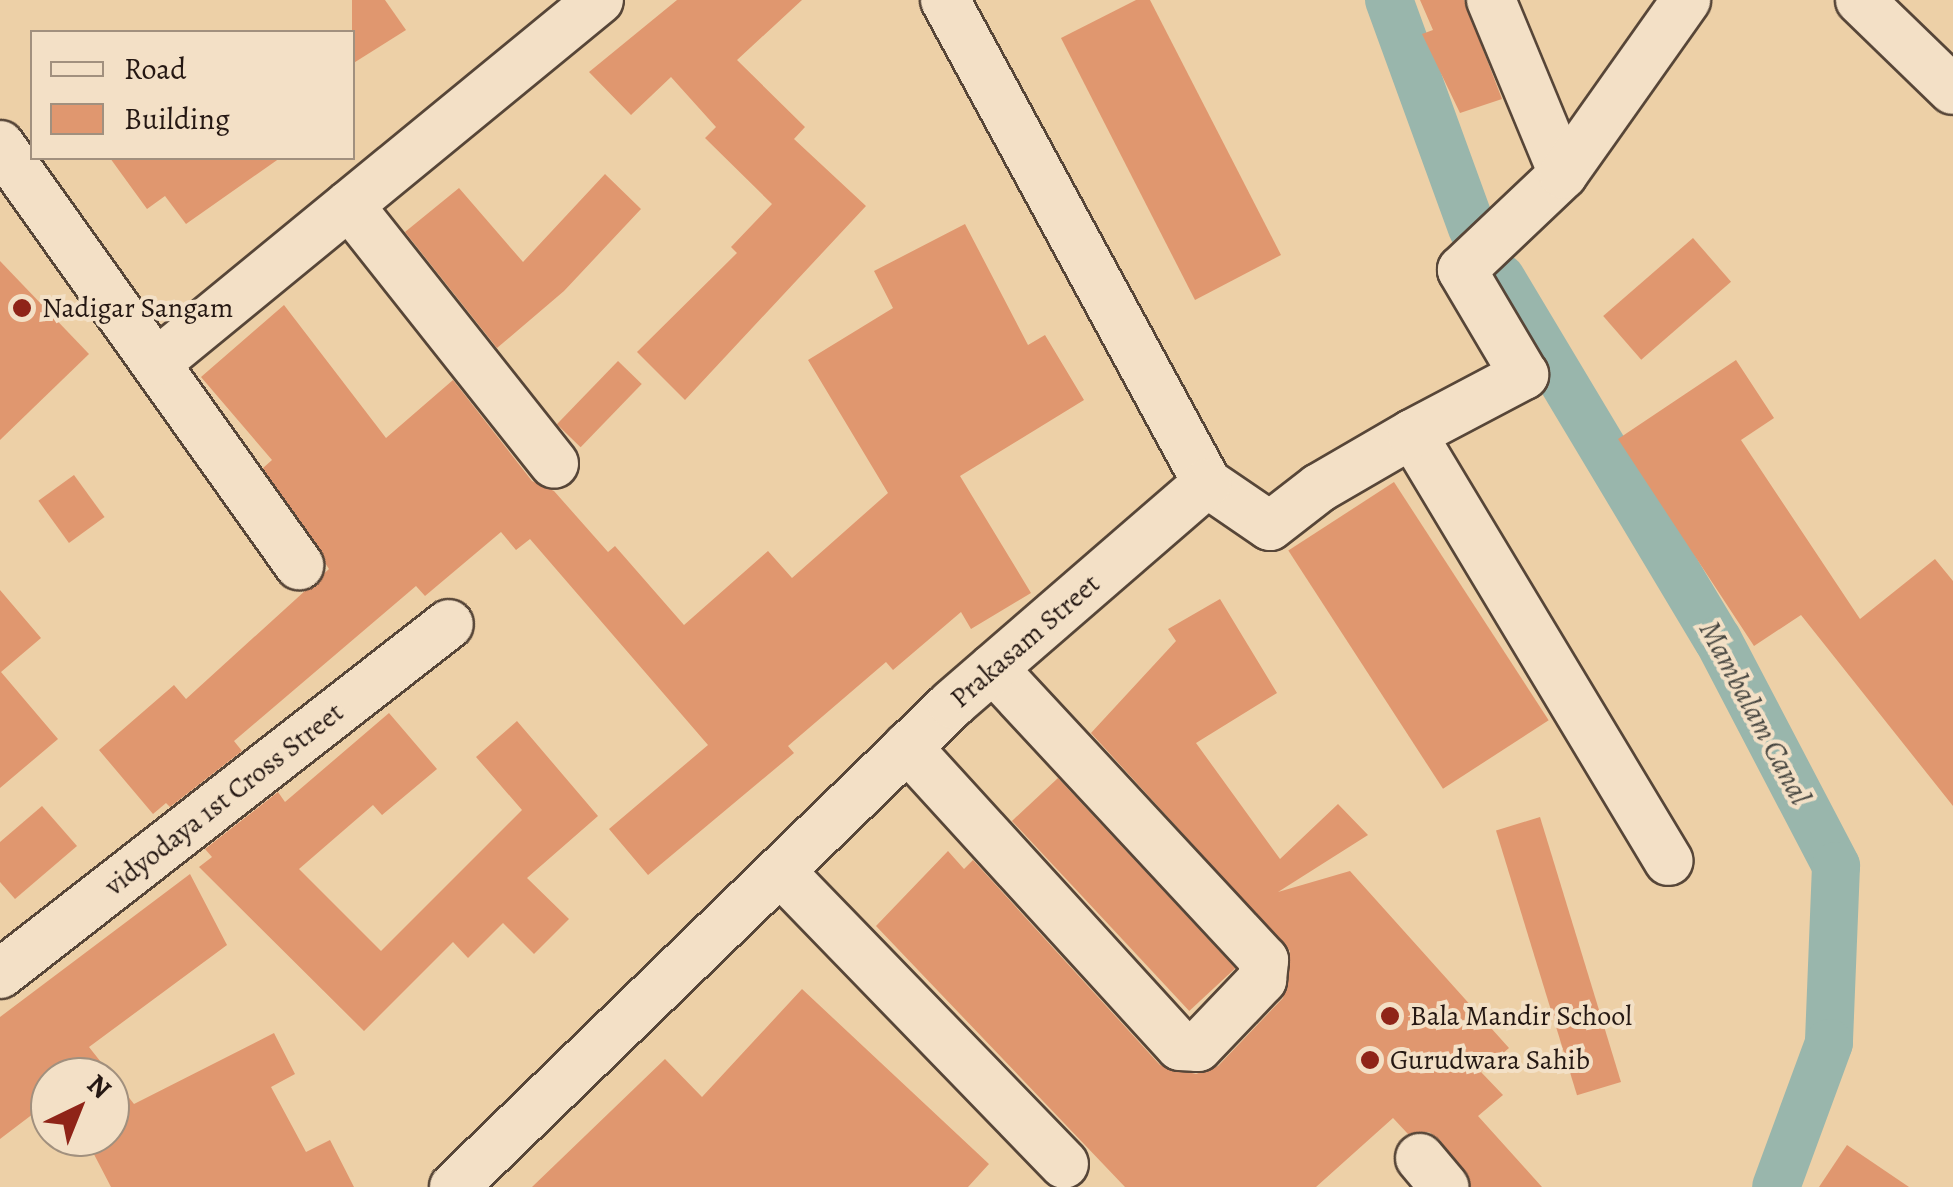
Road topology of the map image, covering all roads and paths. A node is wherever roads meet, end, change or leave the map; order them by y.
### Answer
1 (600, 0) edge
2 (944, 0) edge
3 (1490, 0) edge
4 (1686, 0) edge
5 (1860, 0) edge
6 (1953, 90) edge
7 (0, 145) edge
8 (1564, 174) junction
9 (348, 205) junction
10 (158, 361) junction
11 (1412, 434) junction
12 (554, 464) dead end
13 (1207, 483) junction
14 (299, 565) dead end
15 (448, 624) dead end
16 (992, 668) junction
17 (907, 747) junction
18 (1669, 861) dead end
19 (780, 871) junction
20 (0, 974) edge
21 (1064, 1164) dead end
22 (454, 1187) edge

1 - 9 street
2 - 13 street
3 - 8 street
4 - 8 street
5 - 6 street
7 - 10 street
8 - 11 street
9 - 10 street
9 - 12 street
10 - 14 street
11 - 13 street
11 - 18 street
13 - 16 street, Prakasam Street
15 - 20 street, vidyodaya 1st Cross Street
16 - 17 street, Prakasam Street
16 - 17 street
17 - 19 street, Prakasam Street
19 - 21 street
19 - 22 street, Prakasam Street

